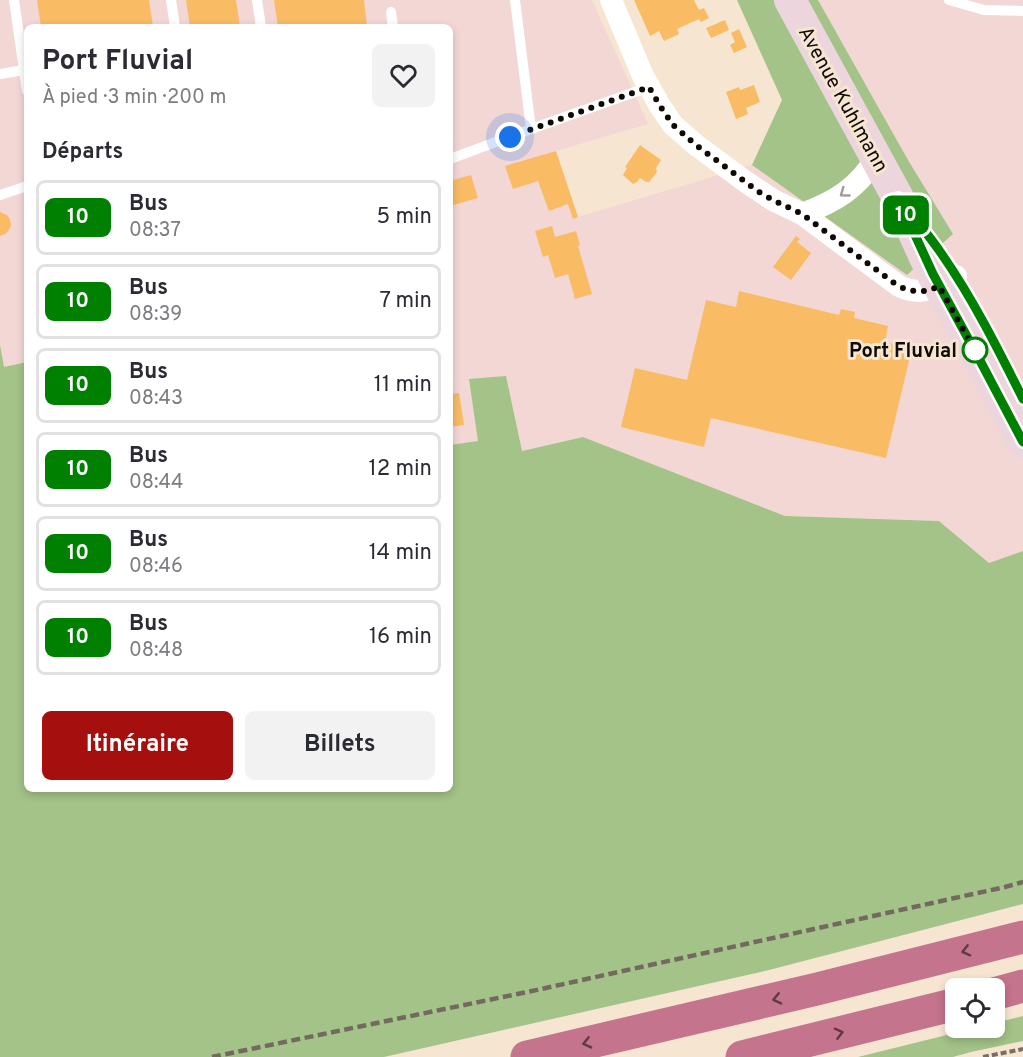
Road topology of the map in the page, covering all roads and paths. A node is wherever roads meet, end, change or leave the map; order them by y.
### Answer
1 (14, 0) edge
2 (171, 0) edge
3 (257, 0) edge
4 (515, 0) edge
5 (611, 0) edge
6 (790, 0) edge
7 (949, 0) edge
8 (1023, 11) edge
9 (391, 12) dead end
10 (175, 24) edge
11 (261, 24) edge
12 (393, 24) edge
13 (24, 70) joint
14 (0, 74) edge
15 (649, 87) junction
16 (531, 129) junction
17 (453, 158) edge
18 (876, 158) junction
19 (24, 187) edge
20 (0, 195) edge
21 (802, 214) junction
22 (947, 281) junction
23 (1023, 399) edge
24 (1021, 433) edge
25 (1023, 937) edge
26 (1023, 986) edge
27 (1005, 991) edge
28 (945, 1007) edge
29 (1023, 1049) edge
30 (527, 1057) edge
31 (742, 1057) edge
32 (983, 1057) edge

1 - 13 lane
2 - 10 lane
3 - 11 lane
4 - 16 lane
5 - 15 street
6 - 18 street, Avenue Kuhlmann
7 - 8 lane
9 - 12 lane
13 - 14 lane
15 - 16 lane
15 - 21 street
16 - 17 lane
18 -> 21 street
18 - 22 street, Avenue Kuhlmann
19 - 20 lane
21 - 22 street
22 - 23 street, Avenue Kuhlmann
22 - 24 street, Avenue Kuhlmann
25 -> 30 highway
26 - 27 highway
31 -> 28 highway
29 - 32 path

